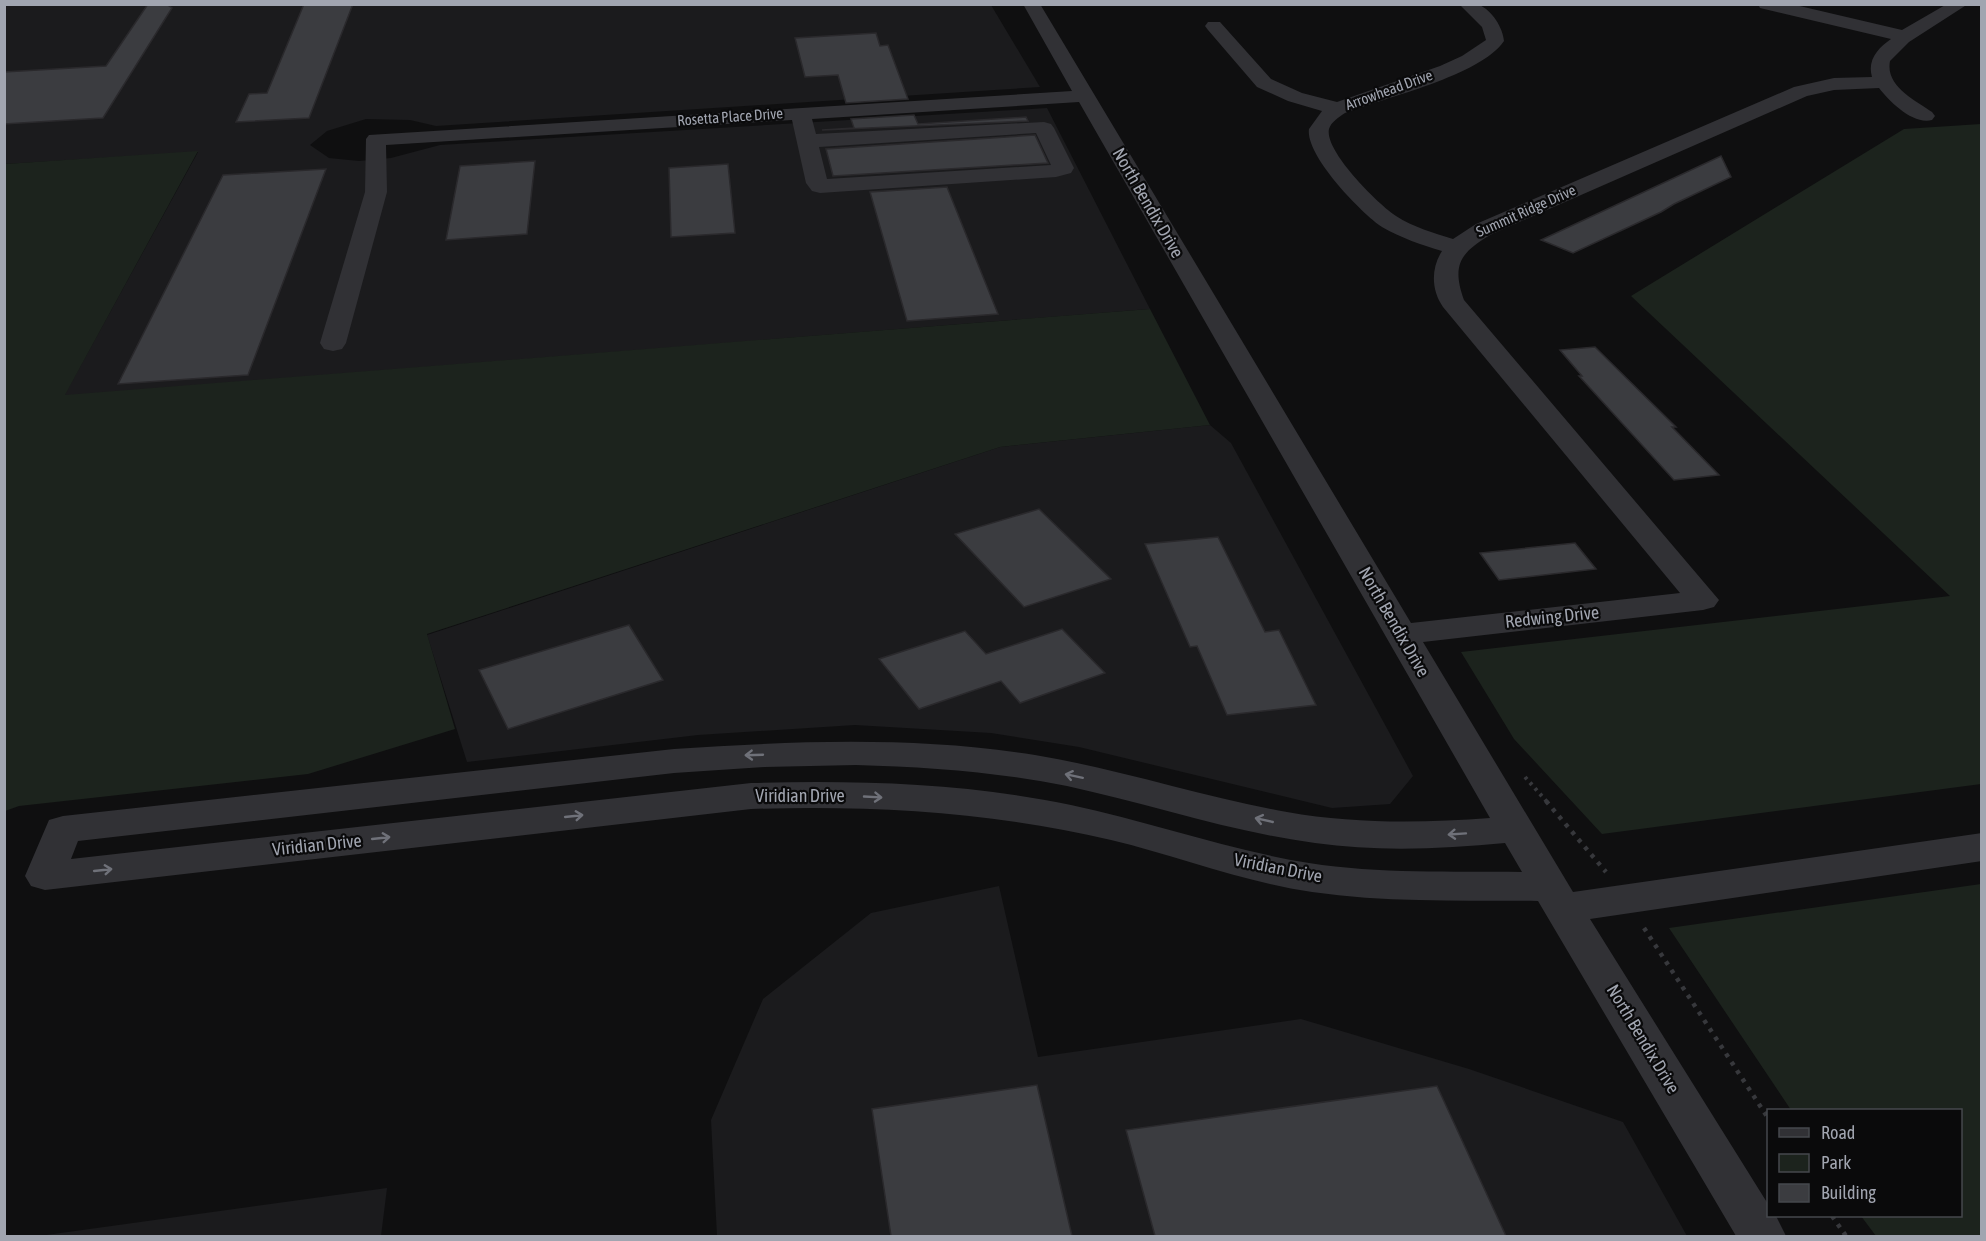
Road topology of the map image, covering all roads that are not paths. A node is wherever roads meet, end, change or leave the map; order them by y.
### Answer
1 (1031, 4) edge
2 (1467, 4) edge
3 (1766, 4) edge
4 (1964, 6) edge
5 (1214, 26) dead end
6 (1907, 37) junction
7 (1885, 82) junction
8 (1085, 96) junction
9 (1338, 109) junction
10 (801, 113) junction
11 (1925, 116) dead end
12 (808, 141) junction
13 (1456, 248) junction
14 (333, 343) dead end
15 (1703, 600) joint
16 (1401, 634) junction
17 (801, 754) junction
18 (1129, 788) junction
19 (800, 794) junction
20 (1110, 827) junction
21 (1516, 829) junction
22 (1982, 847) edge
23 (1556, 898) junction
24 (1762, 1236) edge

1 - 8 street, North Bendix Drive
2 - 9 street, Arrowhead Drive
3 - 6 street
4 - 6 street
5 - 9 street
6 - 7 street
7 - 11 street
7 - 13 street, Summit Ridge Drive
8 - 10 street, Rosetta Place Drive
8 - 16 street, North Bendix Drive
9 - 13 street, Arrowhead Drive
10 - 12 street
10 - 14 street, Rosetta Place Drive
12 - 12 street
13 - 15 street, Summit Ridge Drive
15 - 16 street, Redwing Drive
16 - 21 street, North Bendix Drive
18 -> 17 street
17 - 19 street
17 -> 19 street, Viridian Drive
18 - 20 street
21 -> 18 street
19 -> 20 street, Viridian Drive
20 - 23 street, Viridian Drive
21 - 23 street, North Bendix Drive
22 - 23 street, Viridian Drive
23 - 24 street, North Bendix Drive

